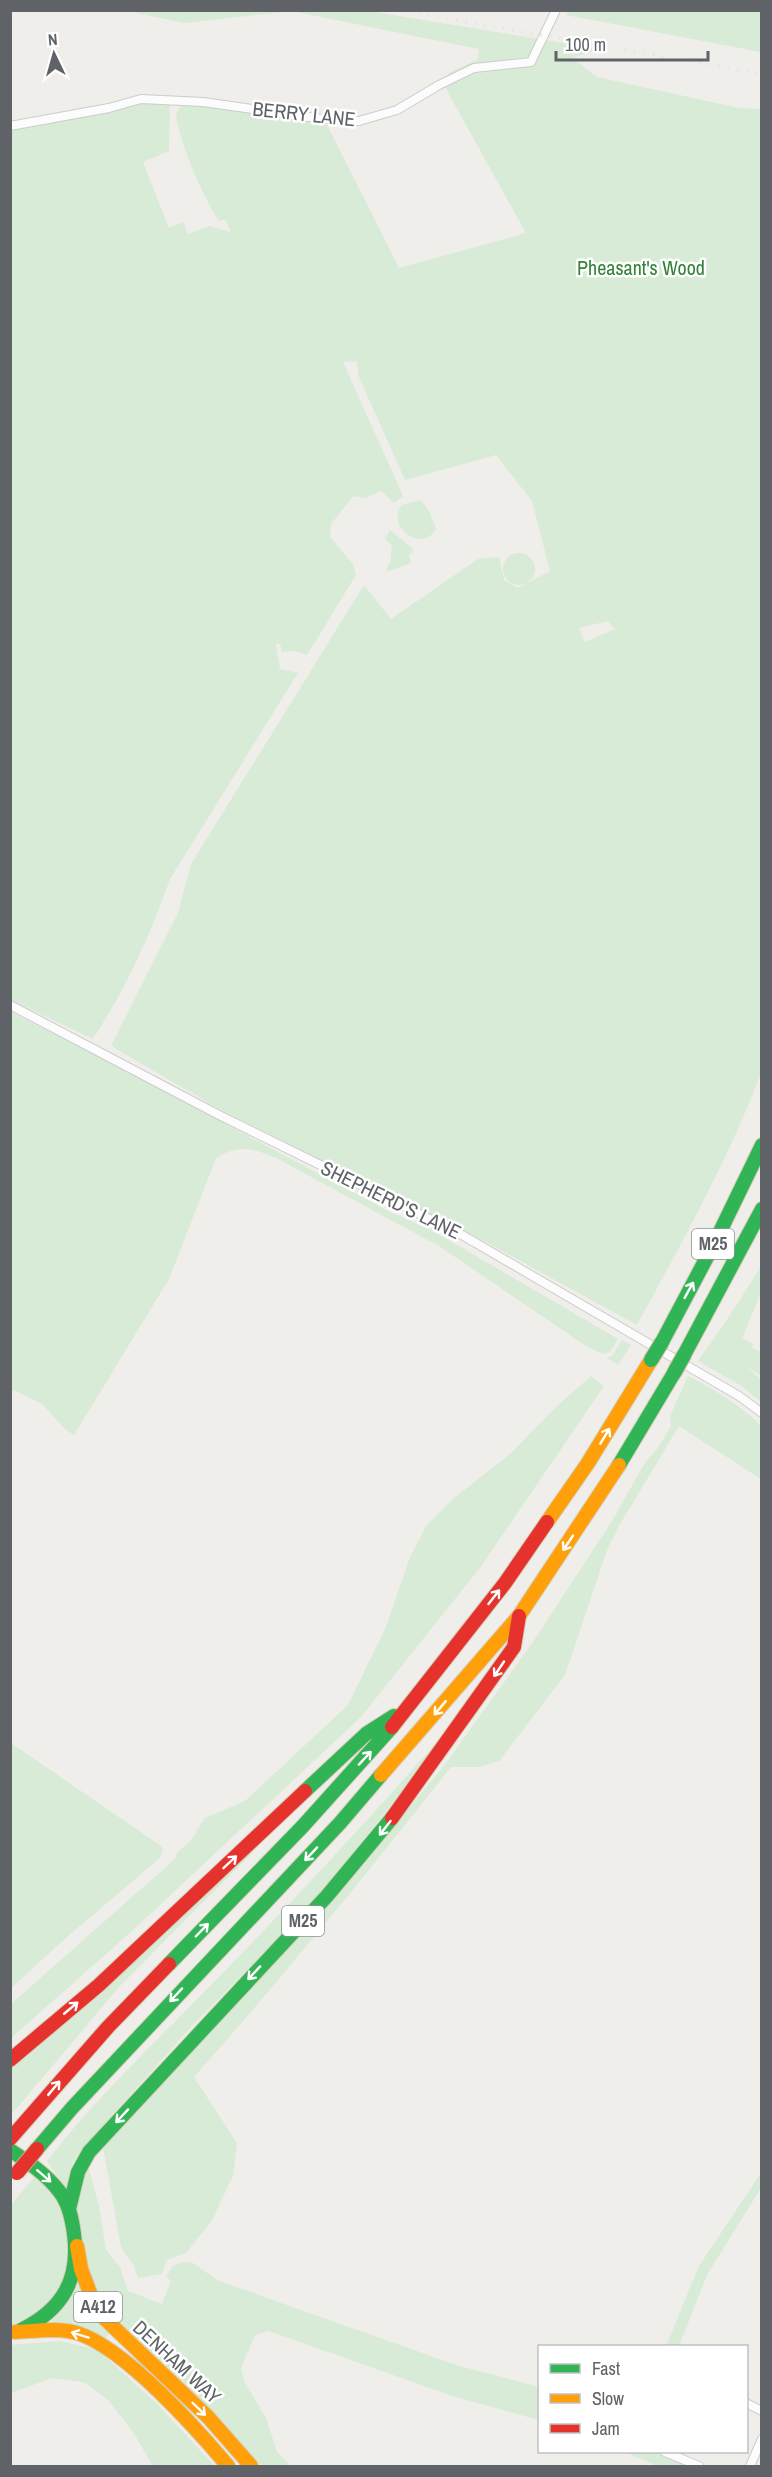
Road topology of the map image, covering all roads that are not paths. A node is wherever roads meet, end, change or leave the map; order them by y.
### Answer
1 (556, 10) edge
2 (10, 126) edge
3 (10, 1005) edge
4 (762, 1145) edge
5 (762, 1209) edge
6 (762, 1413) edge
7 (519, 1616) junction
8 (406, 1709) junction
9 (10, 2060) edge
10 (14, 2136) edge
11 (10, 2150) edge
12 (14, 2177) edge
13 (69, 2209) junction
14 (77, 2246) junction
15 (13, 2332) edge
16 (748, 2404) edge
17 (762, 2411) edge
18 (762, 2439) edge
19 (670, 2453) edge
20 (228, 2466) edge
21 (251, 2466) edge
22 (699, 2466) edge
23 (750, 2466) edge

1 - 2 street, BERRY LANE
3 - 6 street, SHEPHERD'S LANE
8 -> 4 main road, M25, bridge
5 -> 7 main road, M25, bridge
7 -> 12 main road, M25, bridge
7 -> 13 main road, M25
9 -> 8 main road, M25
10 -> 8 main road, M25
11 -> 13 main road
13 - 14 main road, DENHAM WAY
14 - 15 main road
14 -> 21 main road, DENHAM WAY / A412
20 -> 15 main road, DENHAM WAY / A412
16 - 17 street
18 - 23 street
19 - 22 street

